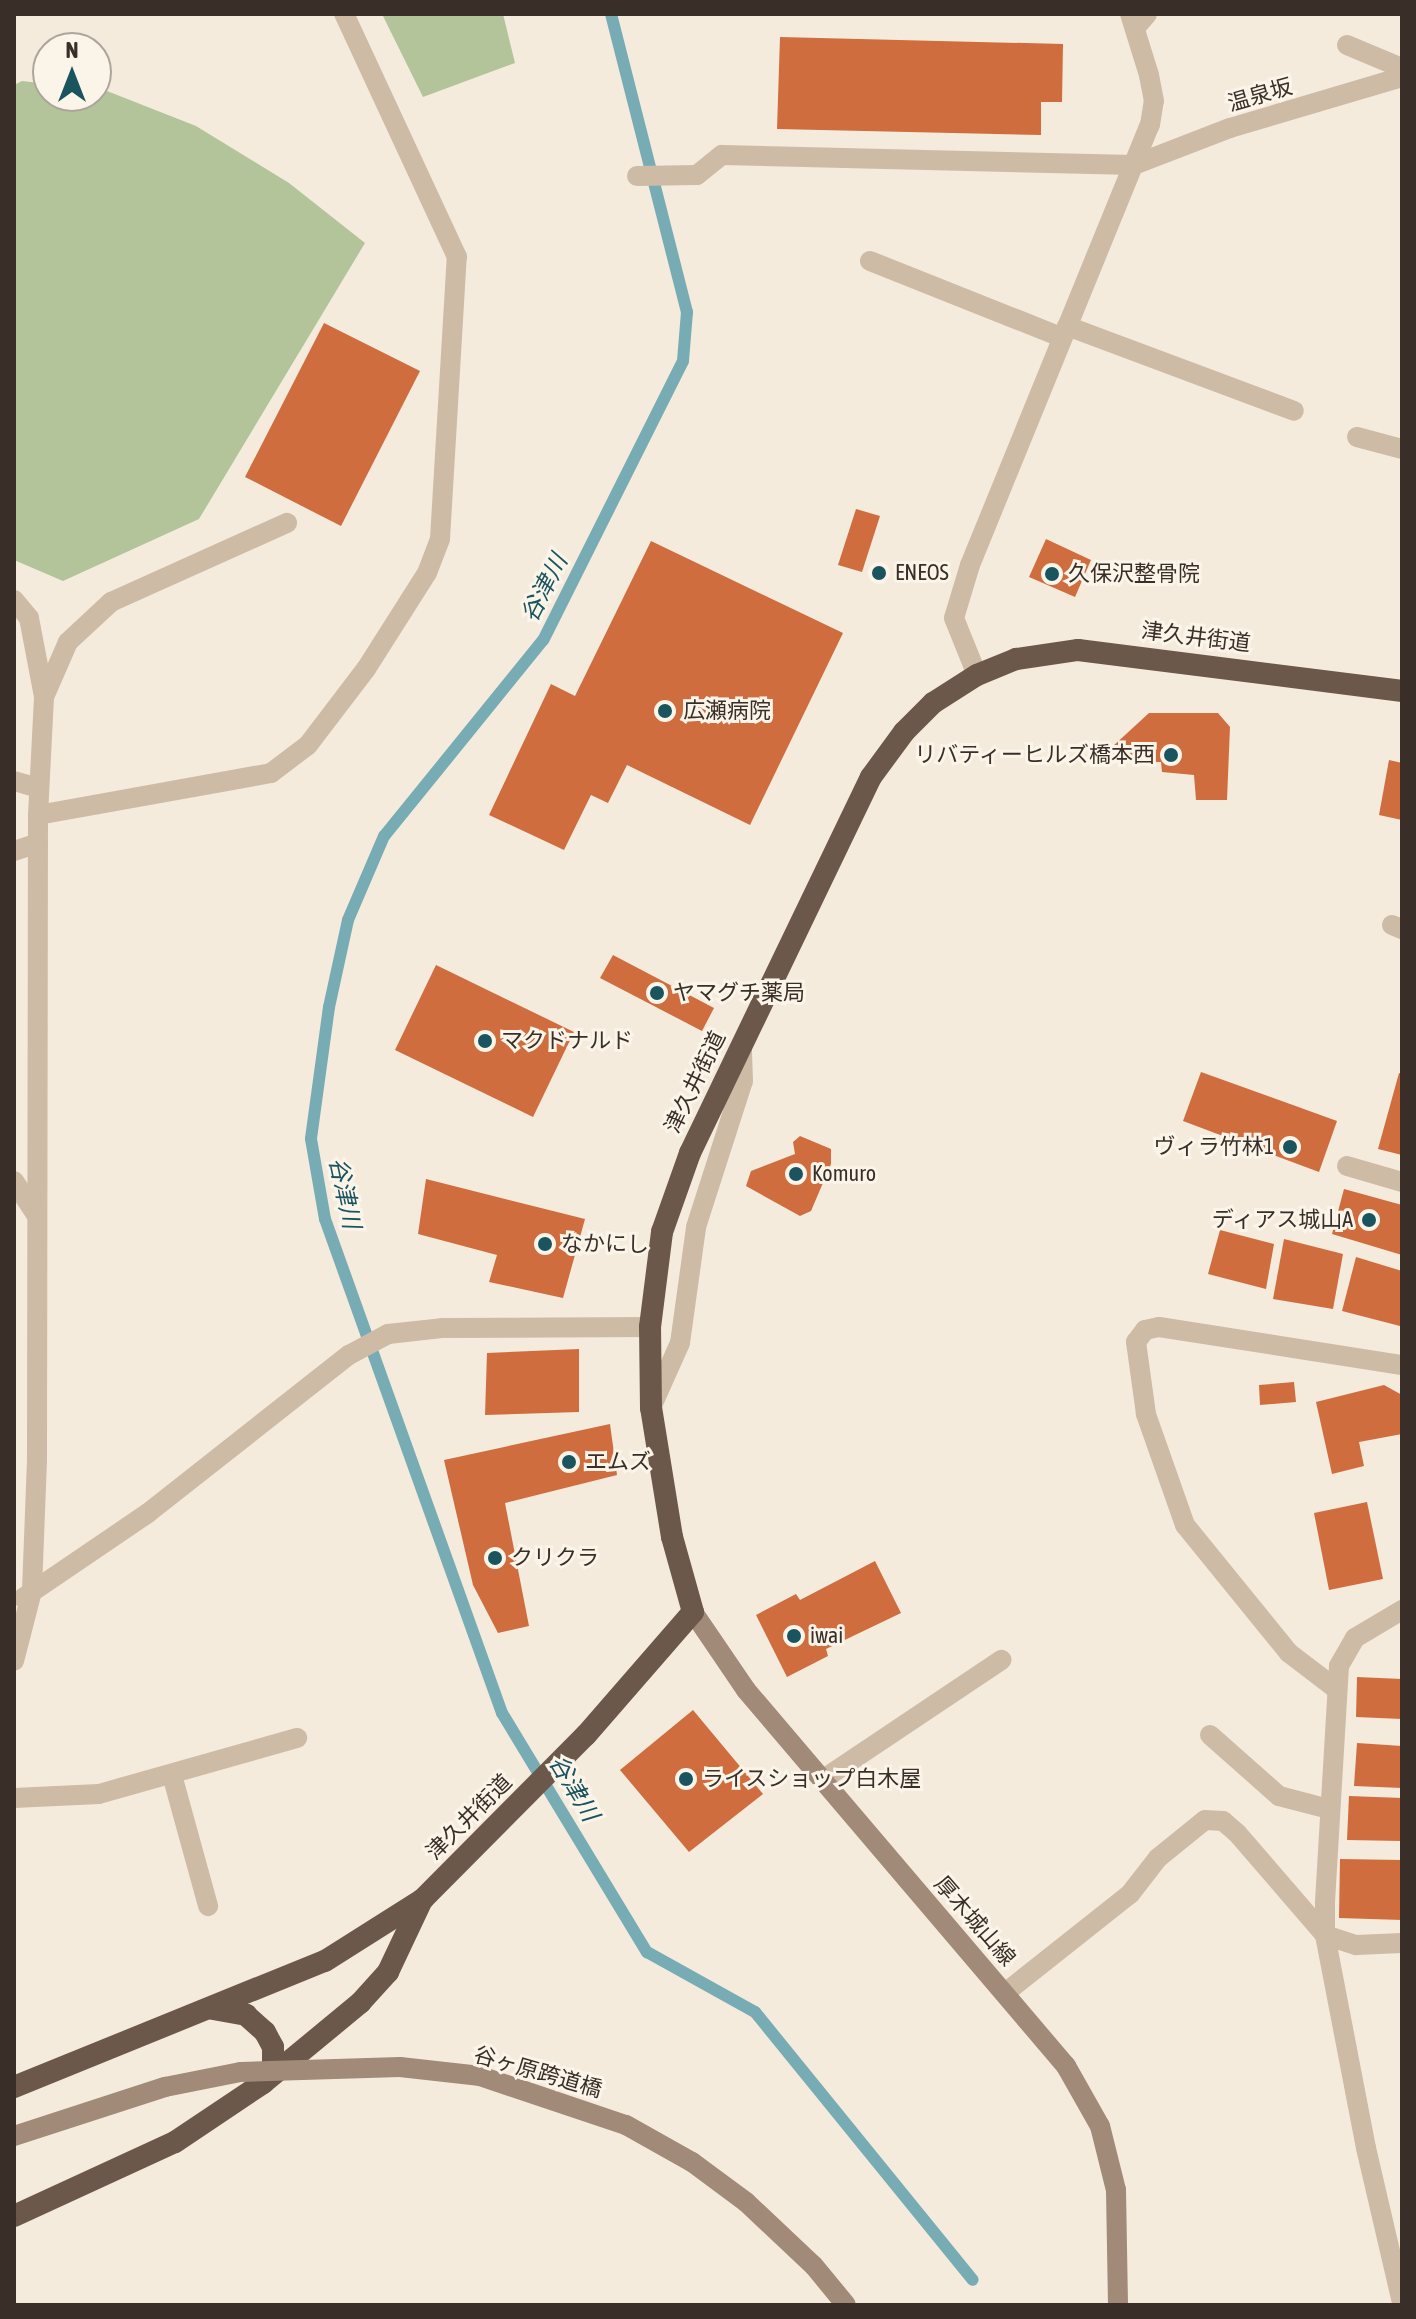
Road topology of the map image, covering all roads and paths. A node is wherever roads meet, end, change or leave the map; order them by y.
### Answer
1 (344, 14) edge
2 (1137, 19) edge
3 (1347, 45) dead end
4 (1402, 68) edge
5 (1402, 77) edge
6 (1134, 165) junction
7 (637, 176) dead end
8 (870, 261) dead end
9 (1064, 331) junction
10 (1294, 411) dead end
11 (1357, 437) dead end
12 (1402, 449) edge
13 (287, 523) dead end
14 (14, 600) edge
15 (977, 675) junction
16 (1402, 691) edge
17 (44, 697) junction
18 (14, 781) edge
19 (39, 788) junction
20 (38, 815) junction
21 (38, 843) junction
22 (14, 851) edge
23 (742, 1046) junction
24 (1347, 1166) dead end
25 (14, 1181) edge
26 (1402, 1182) edge
27 (37, 1216) junction
28 (650, 1327) junction
29 (1402, 1365) edge
30 (651, 1408) junction
31 (32, 1591) junction
32 (14, 1605) edge
33 (1402, 1610) edge
34 (693, 1612) junction
35 (1001, 1660) dead end
36 (14, 1661) edge
37 (1335, 1688) junction
38 (1210, 1735) dead end
39 (297, 1738) dead end
40 (172, 1775) junction
41 (822, 1780) junction
42 (14, 1798) edge
43 (1329, 1809) junction
44 (423, 1899) junction
45 (208, 1906) dead end
46 (1325, 1935) junction
47 (1402, 1943) edge
48 (1005, 1993) junction
49 (208, 2009) junction
50 (263, 2083) junction
51 (14, 2087) edge
52 (14, 2136) edge
53 (14, 2216) edge
54 (1402, 2303) edge
55 (846, 2305) edge
56 (1118, 2305) edge

1 - 20 street
2 - 6 street
3 - 4 street
5 - 6 street, 温泉坂
6 - 7 street
6 - 9 street
8 - 9 street
9 - 10 street
9 - 15 street
11 - 12 street
13 - 17 street
14 - 17 street
15 - 16 highway, 津久井街道
15 - 23 highway, 津久井街道
17 - 19 street
18 - 19 street
19 - 20 street
20 - 21 street
21 - 22 street
21 - 27 street
23 - 28 highway, 津久井街道
23 - 30 street
24 - 26 street
25 - 27 street
27 - 31 street
28 - 30 highway, 津久井街道
28 - 31 street
29 - 37 street
30 - 34 highway, 津久井街道
31 - 32 street
31 - 36 street
33 - 37 street
34 - 41 main road, 厚木城山線
34 - 44 highway, 津久井街道
35 - 41 street
37 - 43 street
38 - 43 street
39 - 40 street
40 - 42 street
40 - 45 street
41 - 48 main road, 厚木城山線
43 - 46 street
44 - 49 highway, 津久井街道
44 - 50 highway, 津久井街道
46 - 47 street
46 - 48 street
46 - 54 street
48 - 56 main road, 厚木城山線
49 - 50 highway
49 - 51 highway, 津久井街道
50 - 53 highway, 津久井街道
52 - 55 main road, 谷ヶ原跨道橋, bridge

